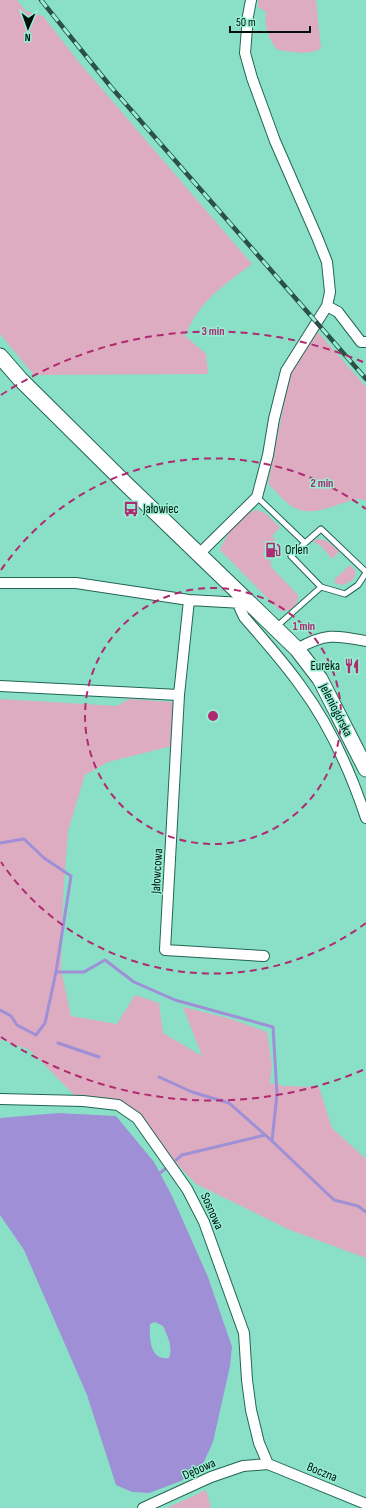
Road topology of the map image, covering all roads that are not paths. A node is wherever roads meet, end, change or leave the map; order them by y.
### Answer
1 (251, 0) edge
2 (327, 306) junction
3 (364, 344) edge
4 (0, 356) edge
5 (257, 497) junction
6 (305, 543) junction
7 (199, 554) junction
8 (366, 572) edge
9 (0, 583) edge
10 (321, 587) junction
11 (189, 600) junction
12 (243, 603) junction
13 (275, 628) junction
14 (366, 641) edge
15 (297, 649) junction
16 (0, 686) edge
17 (179, 695) junction
18 (366, 769) edge
19 (366, 818) edge
20 (264, 956) dead end
21 (0, 1099) edge
22 (268, 1464) junction
23 (366, 1504) edge
24 (142, 1508) edge

1 - 2 street
2 - 3 street
2 - 5 street
4 - 7 main road, Jeleniogórska
5 - 6 lane
5 - 7 street
6 - 8 lane
6 - 10 lane
7 - 12 main road, Jeleniogórska
8 - 10 lane
9 - 11 street
10 - 13 lane
11 - 12 street
11 - 17 street, Jałowcowa
12 - 13 main road, Jeleniogórska
12 - 19 street
13 - 15 main road, Jeleniogórska
14 - 15 street
15 - 18 main road, Jeleniogórska
16 - 17 street
17 - 20 street, Jałowcowa
21 - 22 street, Sosnowa
22 - 23 street, Boczna
22 - 24 street, Dębowa

